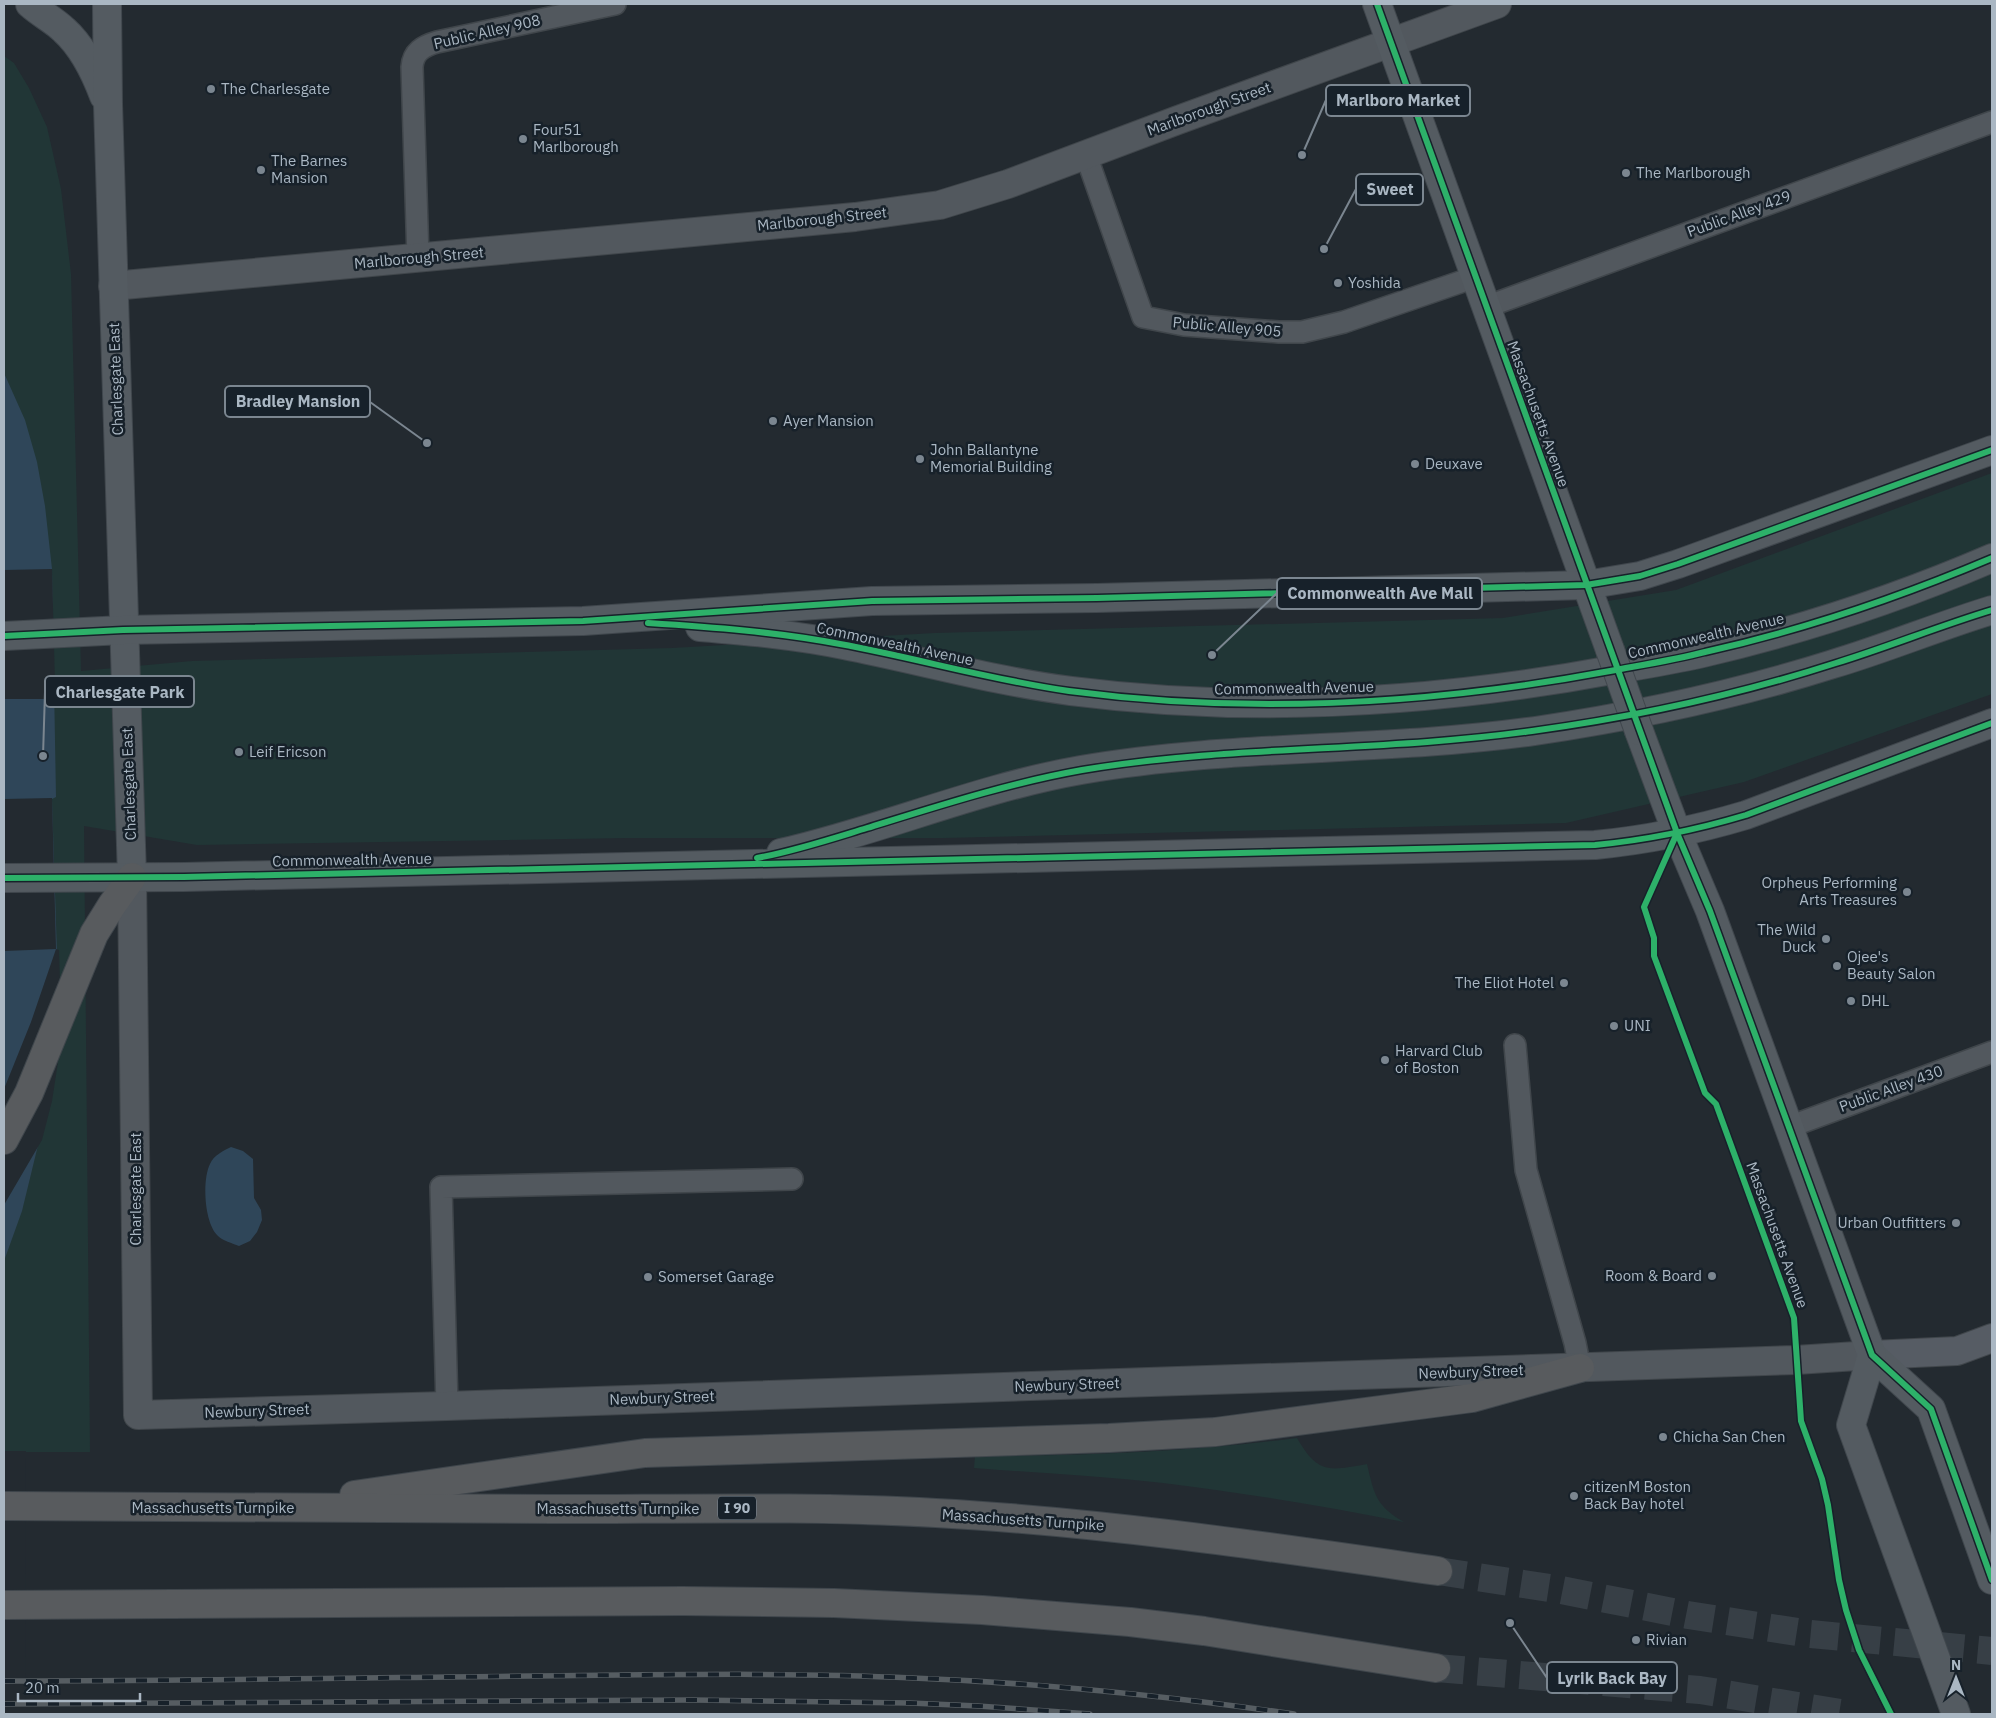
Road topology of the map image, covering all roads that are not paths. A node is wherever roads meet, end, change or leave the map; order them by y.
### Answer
1 (30, 4) edge
2 (107, 4) edge
3 (615, 4) edge
4 (1377, 4) edge
5 (1497, 4) edge
6 (1390, 42) junction
7 (108, 104) junction
8 (1992, 122) edge
9 (1086, 155) junction
10 (418, 258) junction
11 (1475, 276) junction
12 (113, 286) junction
13 (1486, 306) junction
14 (1992, 450) edge
15 (1992, 558) edge
16 (1586, 585) junction
17 (1992, 610) edge
18 (583, 621) junction
19 (123, 630) junction
20 (4, 636) edge
21 (1992, 723) edge
22 (1677, 833) junction
23 (700, 865) junction
24 (132, 877) junction
25 (4, 878) edge
26 (1515, 1045) dead end
27 (1992, 1052) edge
28 (1789, 1127) junction
29 (4, 1140) edge
30 (792, 1179) dead end
31 (1992, 1338) edge
32 (1872, 1355) junction
33 (1580, 1368) junction
34 (447, 1406) junction
35 (138, 1415) joint
36 (4, 1506) edge
37 (256, 1509) junction
38 (1438, 1572) tunnel mouth
39 (1992, 1580) edge
40 (4, 1605) edge
41 (1436, 1668) tunnel mouth
42 (1956, 1714) edge

1 - 7 main road
2 - 7 main road, Charlesgate East
3 - 10 lane, Public Alley 908
4 - 6 main road, Massachusetts Avenue
5 - 6 street, Marlborough Street
6 - 9 street, Marlborough Street
6 - 11 main road, Massachusetts Avenue
7 - 12 main road, Charlesgate East
8 - 13 lane, Public Alley 429
9 - 10 street, Marlborough Street
9 - 11 lane, Public Alley 905
10 - 12 street, Marlborough Street
11 - 13 main road, Massachusetts Avenue
12 - 19 main road, Charlesgate East
13 - 16 main road, Massachusetts Avenue
14 - 16 main road, Commonwealth Avenue
15 - 18 main road, Commonwealth Avenue
16 - 18 main road, Commonwealth Avenue
16 - 22 main road, Massachusetts Avenue, bridge
17 - 23 main road, Commonwealth Avenue
18 - 19 main road, Commonwealth Avenue
19 - 20 main road, Commonwealth Avenue
19 - 24 main road, Charlesgate East
21 - 22 main road, Commonwealth Avenue
22 - 23 main road, Commonwealth Avenue
22 - 28 main road, Massachusetts Avenue
23 - 24 main road, Commonwealth Avenue
24 - 25 main road, Commonwealth Avenue
24 - 29 highway
24 - 35 street, Charlesgate East
26 - 33 lane
27 - 28 lane, Public Alley 430
28 - 32 main road, Massachusetts Avenue
30 - 34 lane
31 - 32 main road, Newbury Street
32 - 33 street, Newbury Street
32 - 39 main road, Massachusetts Avenue
32 - 42 main road
33 - 34 street, Newbury Street
33 - 37 highway
34 - 35 street, Newbury Street
36 - 37 highway, Massachusetts Turnpike / I 90
37 - 38 highway, Massachusetts Turnpike / I 90
40 - 41 highway

